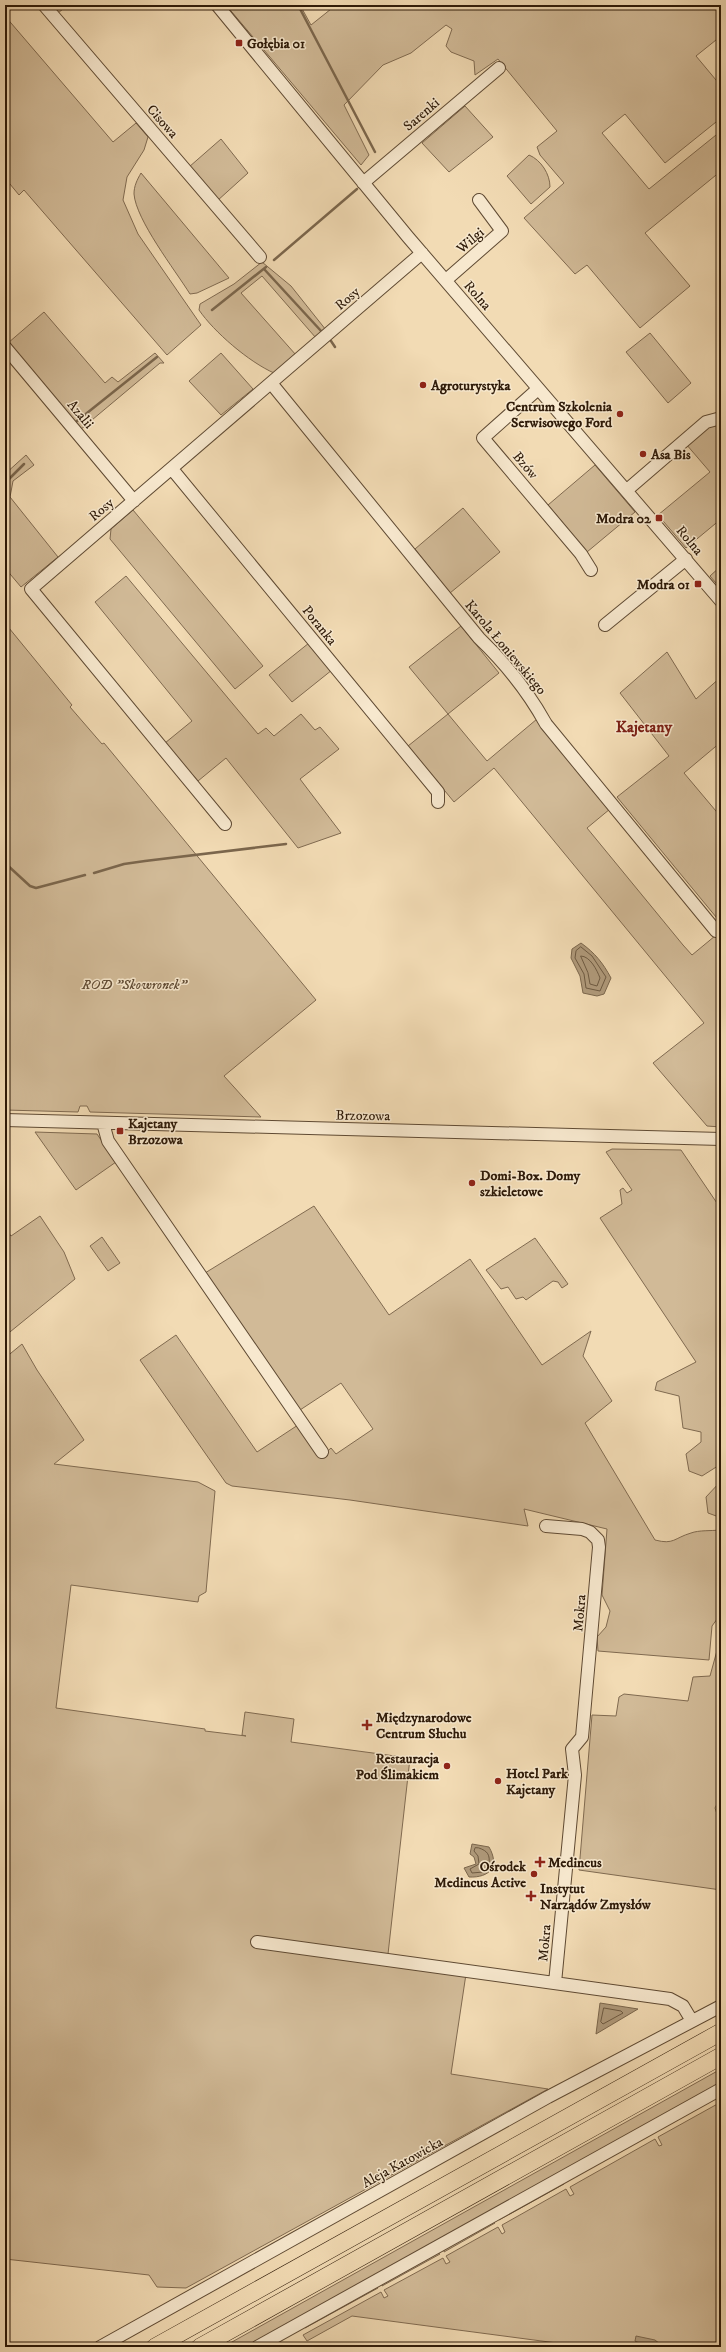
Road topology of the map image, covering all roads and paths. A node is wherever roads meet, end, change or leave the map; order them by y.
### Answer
1 (44, 5) edge
2 (217, 5) edge
3 (499, 68) dead end
4 (363, 183) junction
5 (479, 200) dead end
6 (422, 253) junction
7 (260, 257) dead end
8 (446, 280) junction
9 (5, 347) edge
10 (271, 383) junction
11 (538, 389) junction
12 (721, 418) edge
13 (172, 469) junction
14 (627, 490) junction
15 (134, 501) junction
16 (686, 559) junction
17 (591, 570) dead end
18 (721, 601) edge
19 (604, 626) dead end
20 (438, 802) dead end
21 (225, 824) dead end
22 (716, 931) dead end
23 (5, 1120) edge
24 (103, 1123) junction
25 (721, 1139) edge
26 (322, 1452) dead end
27 (546, 1526) dead end
28 (257, 1942) dead end
29 (555, 1982) junction
30 (721, 2006) edge
31 (692, 2021) junction
32 (721, 2032) edge
33 (721, 2056) edge
34 (721, 2089) edge
35 (100, 2347) edge
36 (156, 2347) edge
37 (200, 2347) edge
38 (257, 2347) edge

1 - 7 street, Cisowa
2 - 4 street, Rolna
3 - 4 street, Sarenki
4 - 6 street, Rolna
5 - 8 street, Wilgi
6 - 8 street, Rolna
6 - 10 street, Rosy
8 - 11 street, Rolna
9 - 15 street, Azalii
10 - 13 street, Rosy
10 - 22 street, Karola Łoniewskiego
11 - 14 street, Rolna
11 - 17 street, Bzów
12 - 14 street
13 - 15 street, Rosy
13 - 20 street, Poranka
14 - 16 street, Rolna
15 - 21 street, Rosy
16 - 18 street, Rolna
16 - 19 street
23 - 24 street, Brzozowa
24 - 25 street, Brzozowa
24 - 26 street
27 - 29 street, Mokra
28 - 29 street
29 - 31 street, Mokra
30 - 31 street, Aleja Katowicka
31 - 35 street, Aleja Katowicka
32 - 36 highway
33 - 37 highway
34 - 38 street

